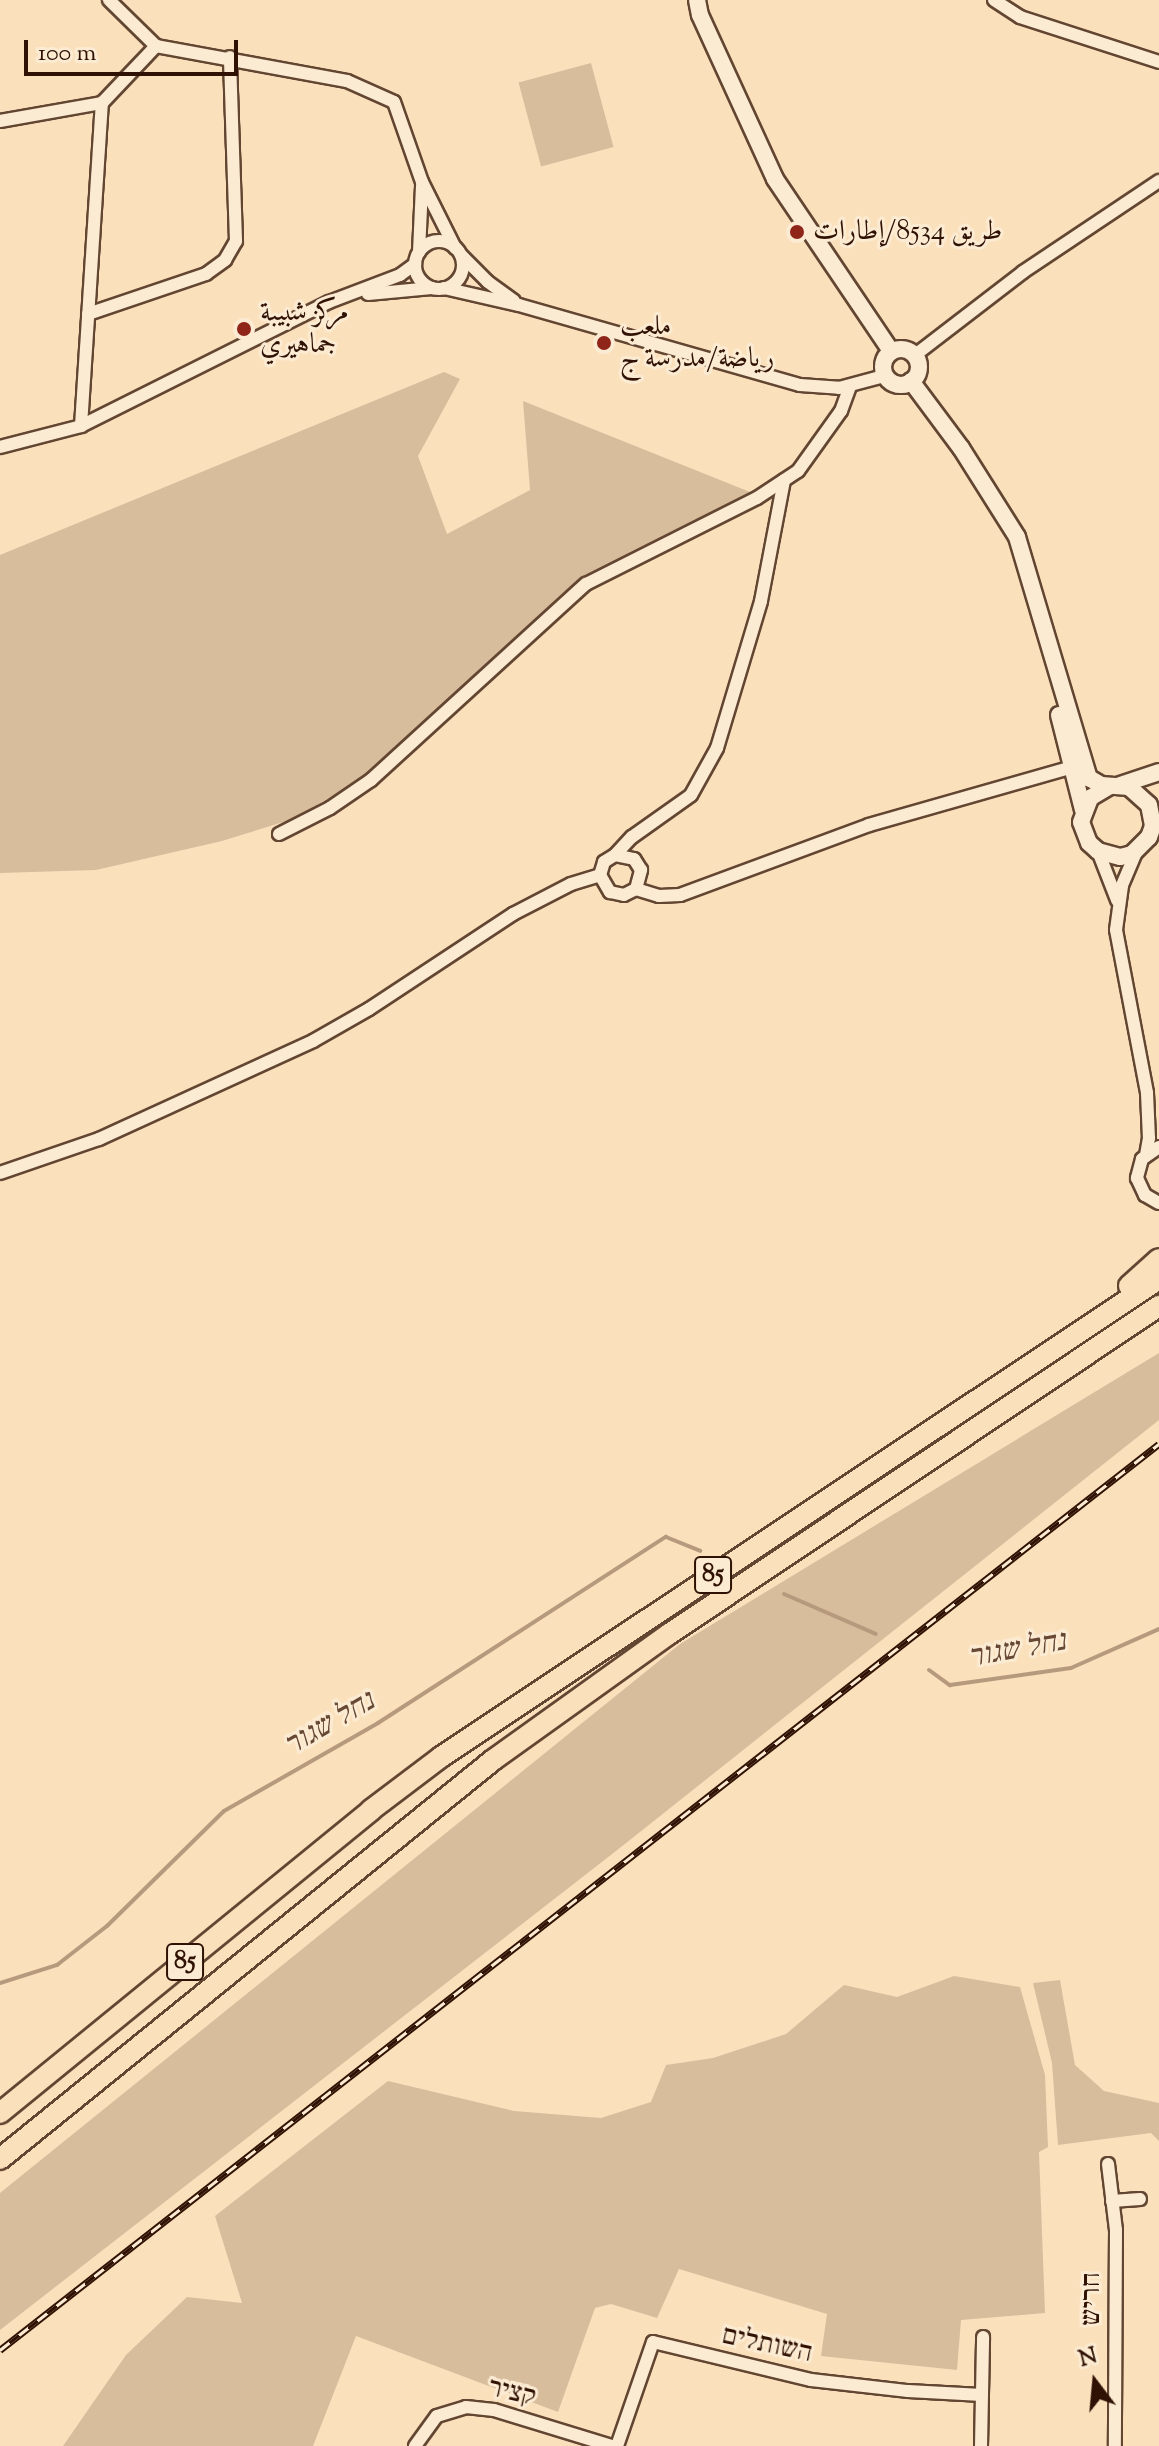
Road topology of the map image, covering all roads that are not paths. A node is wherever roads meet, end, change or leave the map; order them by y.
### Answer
1 (109, 0) edge
2 (697, 0) edge
3 (994, 0) edge
4 (156, 46) junction
5 (230, 57) junction
6 (1159, 62) edge
7 (102, 103) junction
8 (0, 121) edge
9 (1159, 181) edge
10 (422, 182) junction
11 (458, 251) junction
12 (417, 258) junction
13 (438, 288) junction
14 (329, 302) junction
15 (519, 305) junction
16 (88, 314) junction
17 (891, 351) junction
18 (915, 355) junction
19 (884, 376) junction
20 (911, 381) junction
21 (850, 386) junction
22 (81, 426) junction
23 (0, 447) edge
24 (784, 480) junction
25 (1076, 765) junction
26 (1159, 772) edge
27 (1115, 786) junction
28 (1083, 810) junction
29 (1156, 815) edge
30 (279, 834) dead end
31 (1137, 850) junction
32 (1098, 851) junction
33 (615, 855) junction
34 (600, 875) junction
35 (636, 889) junction
36 (1118, 903) junction
37 (1147, 1093) junction
38 (1159, 1120) edge
39 (1159, 1147) edge
40 (1146, 1155) junction
41 (0, 1173) edge
42 (1159, 1203) edge
43 (1159, 1259) edge
44 (1159, 1279) edge
45 (1159, 1306) edge
46 (1159, 1316) edge
47 (1122, 1332) junction
48 (1060, 1347) junction
49 (0, 2113) edge
50 (0, 2159) edge
51 (1108, 2164) dead end
52 (1140, 2199) dead end
53 (1112, 2201) junction
54 (983, 2337) dead end
55 (982, 2395) junction
56 (415, 2446) edge
57 (614, 2446) edge
58 (981, 2446) edge
59 (1115, 2446) edge

1 - 4 street
2 - 17 main road
3 - 6 street
4 - 5 street
4 - 7 street
5 - 10 street
5 - 16 street
7 - 8 street
7 - 16 street
9 - 18 street
10 - 11 street
10 - 12 street
11 - 12 street
11 - 13 street
11 - 15 street
12 - 13 street
12 - 14 street
13 - 14 street
13 - 15 street
14 - 22 street
15 - 21 street
16 - 22 street
17 - 18 main road
17 - 19 main road
18 - 20 main road
19 - 20 main road
19 - 21 street
20 - 25 main road
21 - 24 street
22 - 23 street
24 - 30 street
24 - 33 street
25 - 27 main road
25 - 28 main road
25 - 35 street
26 - 27 main road
27 - 28 main road
27 - 29 main road
28 - 32 main road
29 - 31 main road
31 - 32 main road
31 - 36 street
32 - 36 street
33 - 34 street
33 - 35 street
34 - 35 street
34 - 41 street
36 - 37 street
37 - 38 street
37 - 40 street
39 - 40 street
40 - 42 street
43 - 48 highway
44 - 48 highway, 85
45 - 47 highway, 85
46 - 47 highway
47 - 50 highway, 85
48 - 49 highway, 85
51 - 53 street, חריש
52 - 53 street
53 - 59 street, חריש
54 - 55 street
55 - 57 street, השותלים
55 - 58 street
56 - 57 street, קציר

